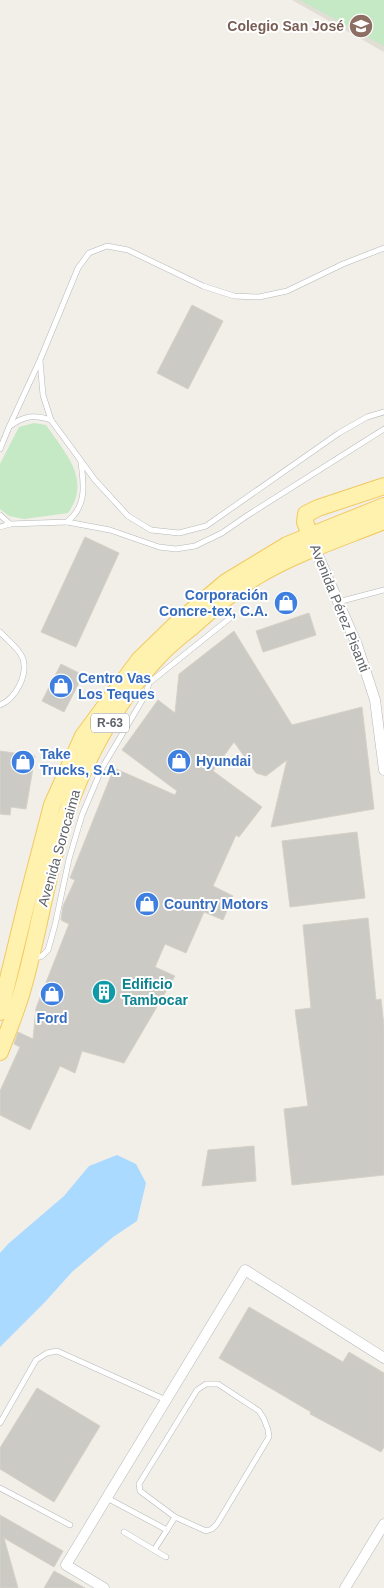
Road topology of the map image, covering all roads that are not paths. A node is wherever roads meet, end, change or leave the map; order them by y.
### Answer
1 (384, 248) edge
2 (40, 360) junction
3 (384, 412) edge
4 (51, 420) junction
5 (9, 427) junction
6 (384, 429) edge
7 (0, 449) edge
8 (81, 462) junction
9 (384, 486) edge
10 (384, 506) edge
11 (0, 515) edge
12 (384, 521) edge
13 (67, 522) junction
14 (10, 524) junction
15 (0, 527) edge
16 (312, 542) junction
17 (384, 590) edge
18 (338, 602) junction
19 (230, 618) dead end
20 (0, 632) edge
21 (145, 671) junction
22 (0, 705) edge
23 (384, 770) edge
24 (0, 1012) edge
25 (0, 1052) edge
26 (384, 1358) edge
27 (166, 1400) junction
28 (0, 1423) edge
29 (0, 1488) edge
30 (106, 1498) junction
31 (175, 1516) junction
32 (384, 1524) edge
33 (70, 1525) dead end
34 (167, 1530) junction
35 (124, 1532) dead end
36 (154, 1550) junction
37 (166, 1558) dead end
38 (104, 1588) edge
39 (345, 1588) edge

1 - 2 lane
2 - 4 lane
2 - 5 lane
3 - 8 lane
4 - 5 lane
4 - 8 lane
5 - 7 lane
6 - 13 lane
8 - 13 lane
9 - 16 main road
10 - 16 main road, Avenida Sorocaima / R-63
11 - 14 lane
12 - 16 main road, Avenida Sorocaima / R-63
13 - 14 lane
14 - 15 lane
16 - 18 street, Avenida Pérez Pisanti
16 - 21 main road, Avenida Sorocaima / R-63
17 - 18 lane
18 - 23 street, Avenida Pérez Pisanti
19 - 21 lane
20 - 22 lane
21 - 24 main road, Avenida Sorocaima / R-63
21 - 25 main road, Avenida Sorocaima / R-63
26 - 27 street
27 - 28 lane
27 - 30 street
29 - 33 lane
30 - 34 lane
30 - 38 street
31 - 31 lane
31 - 34 lane
32 - 39 street
34 - 36 lane
35 - 36 lane
36 - 37 lane

